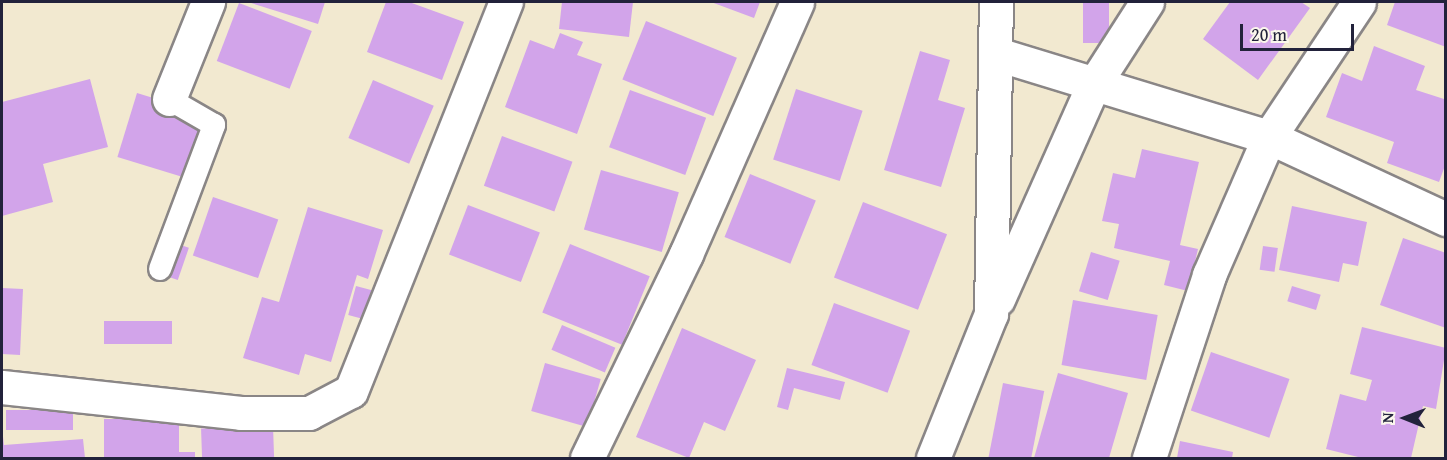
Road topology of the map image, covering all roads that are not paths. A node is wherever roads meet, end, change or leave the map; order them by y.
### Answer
1 (208, 2) edge
2 (506, 2) edge
3 (797, 2) edge
4 (996, 2) edge
5 (1147, 2) edge
6 (1359, 2) edge
7 (997, 54) junction
8 (1093, 86) junction
9 (169, 99) joint
10 (1269, 137) junction
11 (1446, 219) edge
12 (160, 269) dead end
13 (991, 314) junction
14 (2, 387) edge
15 (587, 459) edge
16 (933, 459) edge
17 (1149, 459) edge

1 - 9 street
2 - 14 street
3 - 15 street
4 - 7 street
5 - 8 street
6 - 10 street
7 - 8 street
7 - 13 street
8 - 10 street
8 - 13 street
9 - 12 lane
10 - 11 street
10 - 17 street
13 - 16 street

